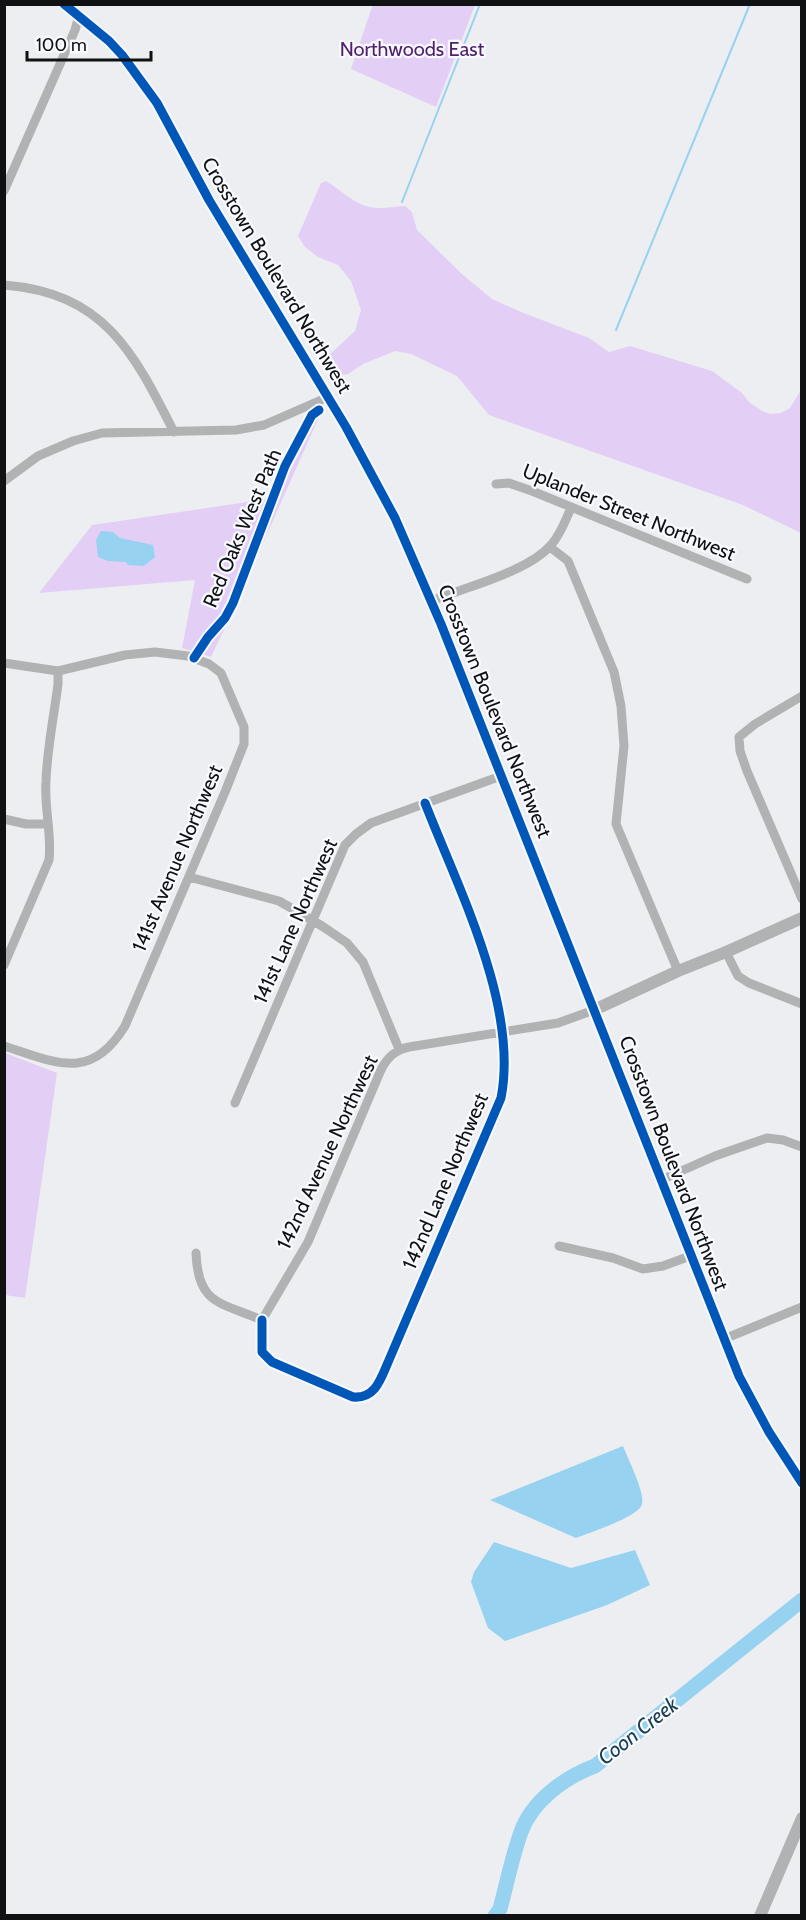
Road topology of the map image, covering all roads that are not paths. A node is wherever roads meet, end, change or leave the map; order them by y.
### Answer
1 (64, 4) edge
2 (81, 10) edge
3 (4, 191) edge
4 (4, 285) edge
5 (328, 396) junction
6 (174, 432) junction
7 (4, 481) edge
8 (496, 484) dead end
9 (571, 508) junction
10 (550, 547) junction
11 (747, 579) dead end
12 (432, 601) junction
13 (4, 663) edge
14 (57, 671) junction
15 (801, 696) edge
16 (501, 776) junction
17 (425, 803) junction
18 (4, 819) edge
19 (48, 824) junction
20 (189, 877) junction
21 (801, 899) edge
22 (801, 918) edge
23 (313, 920) junction
24 (726, 952) junction
25 (4, 965) edge
26 (678, 971) junction
27 (801, 1004) edge
28 (594, 1010) junction
29 (501, 1033) junction
30 (4, 1046) edge
31 (399, 1049) junction
32 (236, 1103) dead end
33 (801, 1147) edge
34 (661, 1180) junction
35 (559, 1246) dead end
36 (196, 1253) dead end
37 (690, 1256) junction
38 (801, 1307) edge
39 (261, 1320) junction
40 (724, 1339) junction
41 (801, 1483) edge
42 (801, 1818) edge
43 (760, 1916) edge

1 - 2 street, Crosstown Boulevard Northwest
2 - 3 street
2 - 5 street, Crosstown Boulevard Northwest
4 - 6 street
5 - 6 street
5 - 12 street, Crosstown Boulevard Northwest
6 - 7 street
8 - 9 street, Uplander Street Northwest
9 - 10 street
9 - 11 street, Uplander Street Northwest
10 - 12 street
10 - 26 street
12 - 16 street, Crosstown Boulevard Northwest
13 - 14 street
14 - 19 street
14 - 20 street, 141st Avenue Northwest
15 - 21 street
16 - 17 street, 141st Lane Northwest
16 - 28 street, Crosstown Boulevard Northwest
17 - 23 street, 141st Lane Northwest
17 - 29 street, 142nd Lane Northwest
18 - 19 street
19 - 25 street
20 - 23 street
20 - 30 street, 141st Avenue Northwest
22 - 24 street
23 - 31 street
23 - 32 street, 141st Lane Northwest
24 - 26 street
24 - 27 street
26 - 28 street
28 - 29 street, 142nd Avenue Northwest
28 - 34 street, Crosstown Boulevard Northwest
29 - 31 street, 142nd Avenue Northwest
29 - 39 street, 142nd Lane Northwest
31 - 39 street, 142nd Avenue Northwest
33 - 34 street
34 - 37 street, Crosstown Boulevard Northwest
35 - 37 street
36 - 39 street
37 - 40 street, Crosstown Boulevard Northwest
38 - 40 street
40 - 41 street, Crosstown Boulevard Northwest
42 - 43 street

